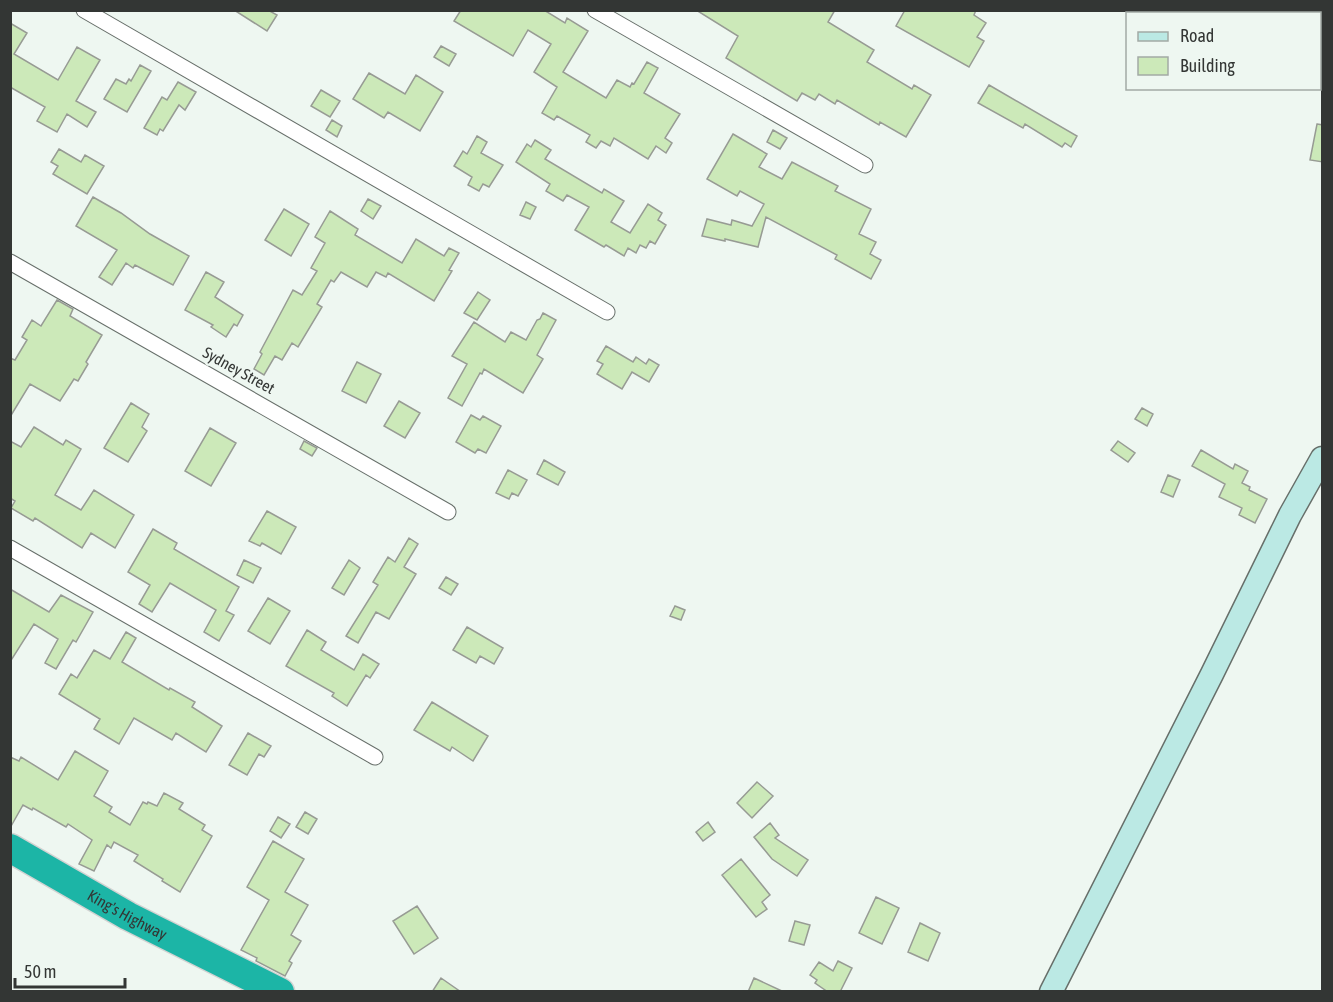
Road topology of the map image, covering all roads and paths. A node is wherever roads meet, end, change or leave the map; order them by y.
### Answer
1 (84, 10) edge
2 (595, 10) edge
3 (865, 165) dead end
4 (10, 262) edge
5 (607, 312) dead end
6 (1323, 458) edge
7 (448, 512) dead end
8 (10, 548) edge
9 (375, 757) dead end
10 (10, 848) edge
11 (280, 992) edge
12 (1051, 992) edge

1 - 5 street
2 - 3 street
4 - 7 street, Sydney Street
6 - 12 street
8 - 9 street
10 - 11 highway, King's Highway

